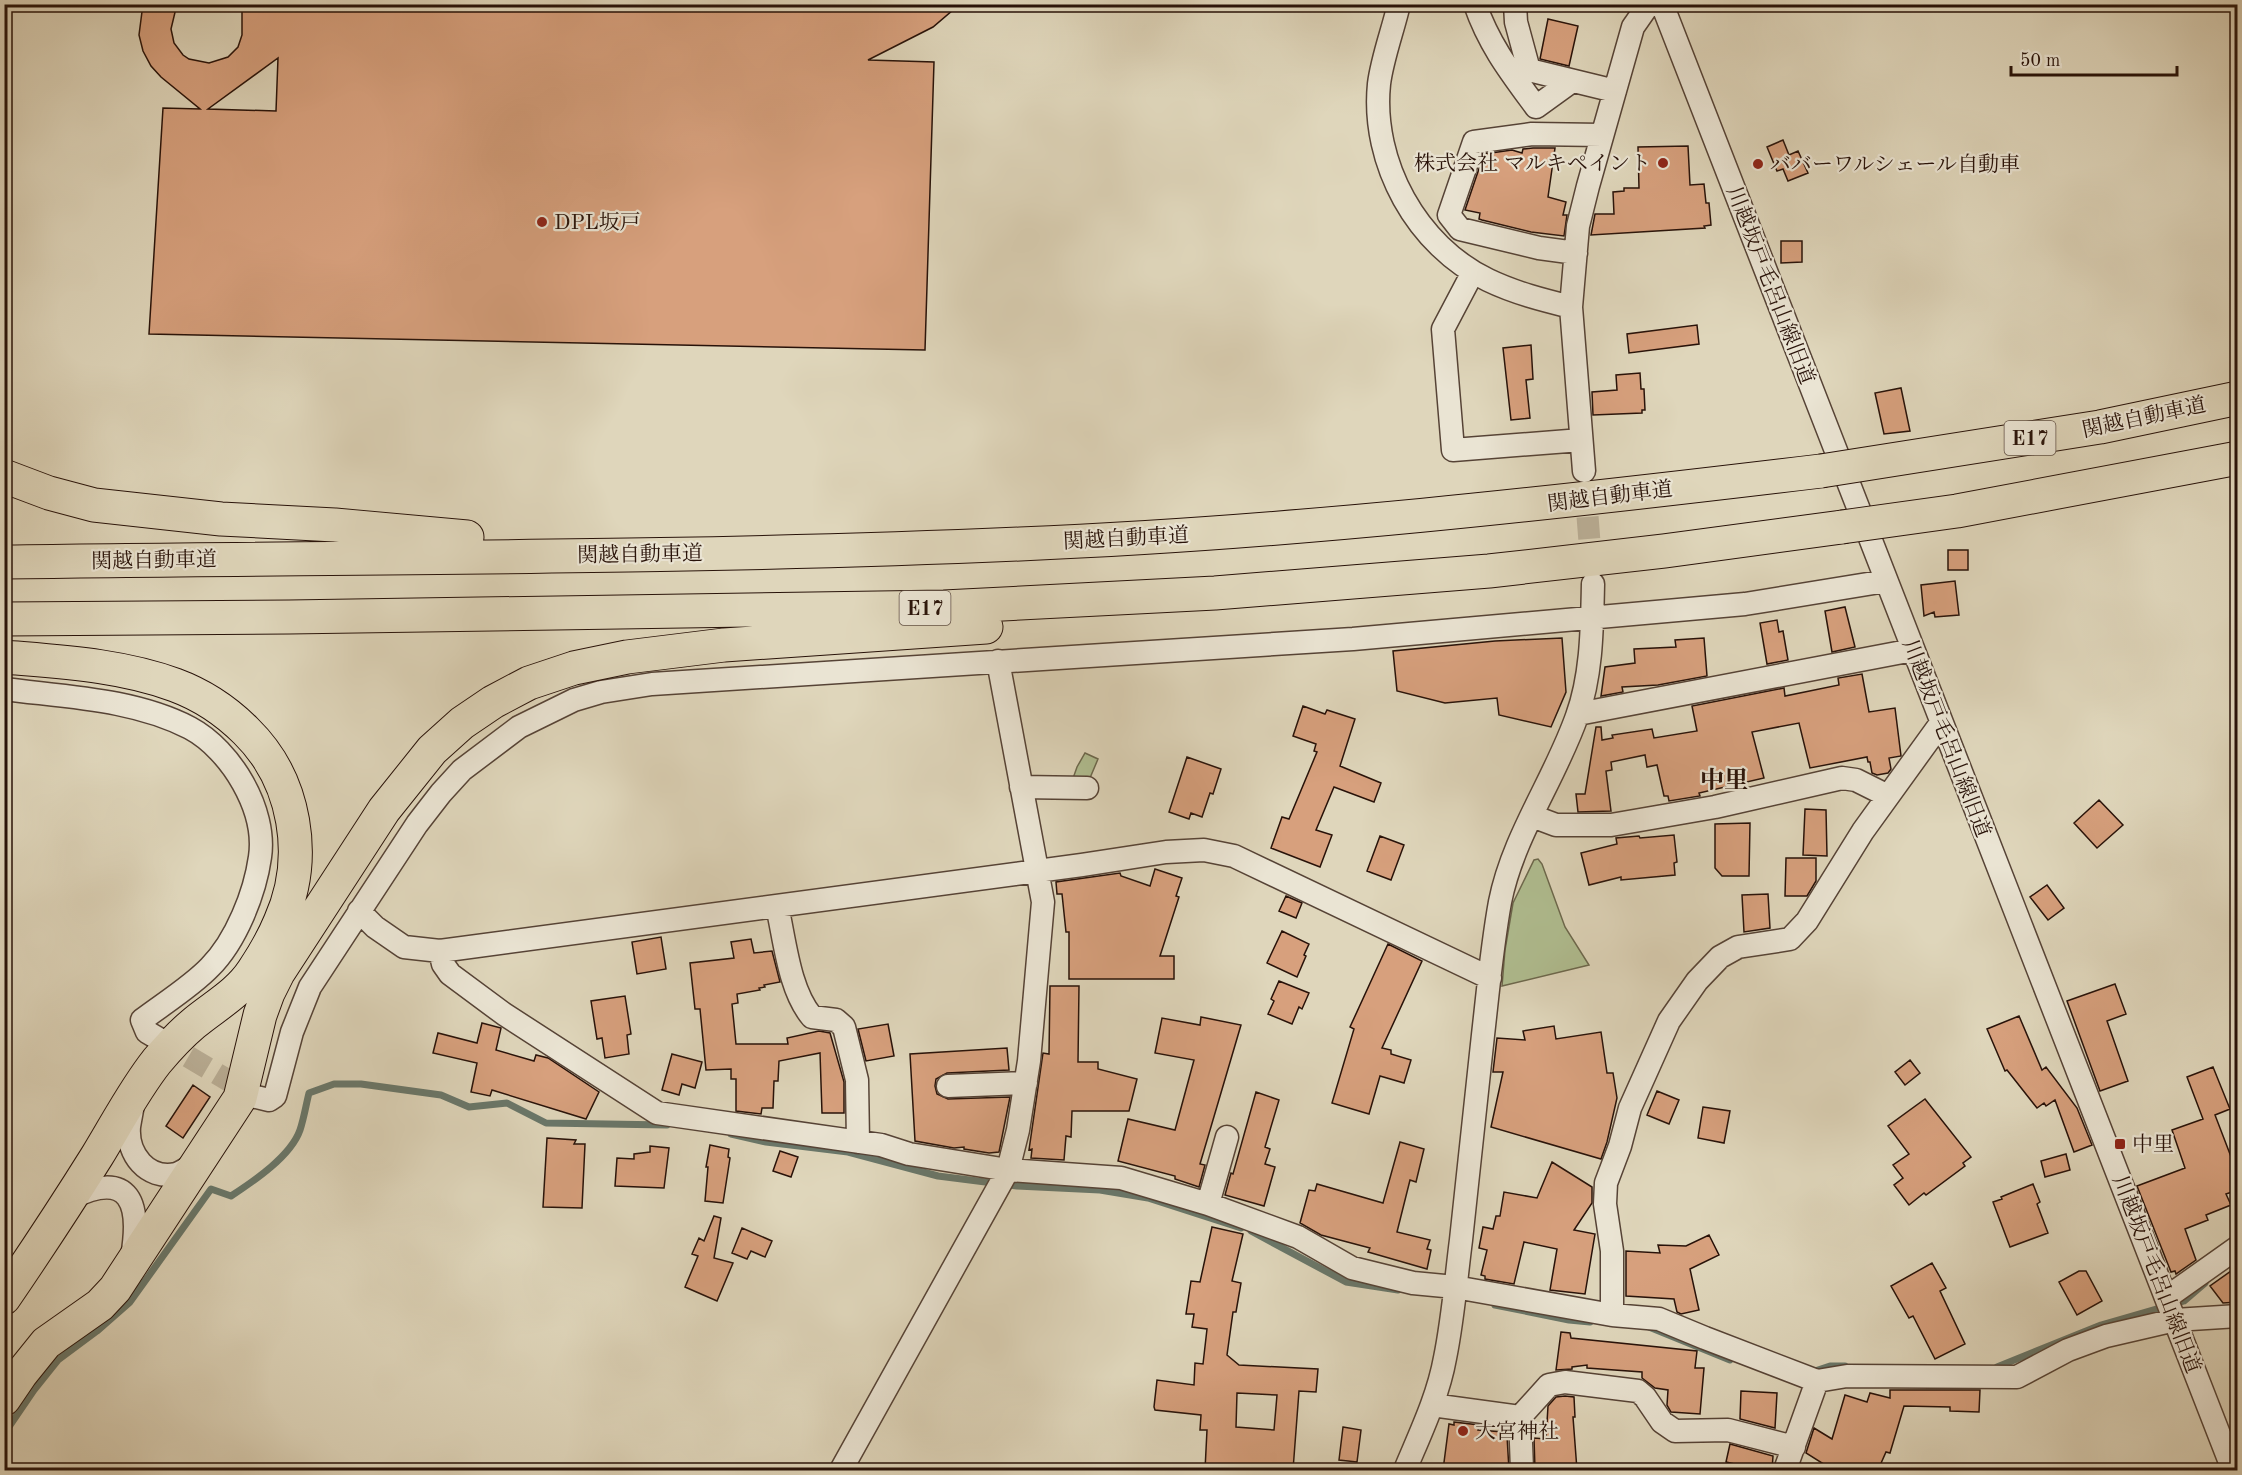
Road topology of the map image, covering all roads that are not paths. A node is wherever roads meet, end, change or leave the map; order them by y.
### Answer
1 (1399, 4) edge
2 (1475, 4) edge
3 (1515, 4) edge
4 (1649, 4) edge
5 (1662, 4) edge
6 (1572, 81) junction
7 (1615, 91) junction
8 (1602, 135) junction
9 (1576, 253) junction
10 (1473, 272) junction
11 (1571, 307) junction
12 (2238, 398) edge
13 (1581, 440) junction
14 (2238, 458) edge
15 (1584, 471) tunnel mouth
16 (4, 476) edge
17 (696, 553) junction
18 (4, 562) edge
19 (1886, 581) junction
20 (1593, 584) tunnel mouth
21 (1215, 593) junction
22 (4, 619) edge
23 (1593, 619) junction
24 (1913, 650) junction
25 (4, 657) edge
26 (998, 661) junction
27 (4, 689) edge
28 (1578, 714) junction
29 (1941, 723) junction
30 (1021, 787) junction
31 (1087, 788) dead end
32 (1888, 796) junction
33 (1532, 816) junction
34 (1037, 870) junction
35 (777, 906) junction
36 (359, 911) junction
37 (440, 951) junction
38 (1490, 978) junction
39 (159, 1039) tunnel mouth
40 (1026, 1083) junction
41 (948, 1086) dead end
42 (134, 1095) junction
43 (256, 1097) dead end
44 (1227, 1137) dead end
45 (858, 1142) junction
46 (201, 1160) junction
47 (1004, 1177) junction
48 (71, 1198) junction
49 (1209, 1204) junction
50 (2238, 1247) edge
51 (130, 1266) junction
52 (1455, 1295) junction
53 (4, 1298) edge
54 (2170, 1308) junction
55 (1612, 1315) junction
56 (2238, 1316) edge
57 (1807, 1377) junction
58 (4, 1399) edge
59 (1432, 1405) junction
60 (1520, 1417) junction
61 (1794, 1447) junction
62 (842, 1470) edge
63 (1405, 1470) edge
64 (1522, 1470) edge
65 (1785, 1470) edge
66 (2233, 1470) edge

1 - 10 street
2 - 6 street
3 - 6 street
4 - 7 street
5 - 19 street, 川越坂戸毛呂山線旧道
6 - 7 street
7 - 8 street
8 - 9 street
8 - 9 street
9 - 11 street
10 - 11 street
10 - 13 street
11 - 13 street
12 - 17 highway, 関越自動車道 / E17, bridge
13 - 15 street
14 - 21 highway, E17, bridge
16 - 17 highway
17 - 18 highway, 関越自動車道 / E17
19 - 23 street
19 - 24 street, 川越坂戸毛呂山線旧道
20 - 23 street
21 - 22 highway, E17
21 - 46 highway
23 - 26 street
23 - 28 street
24 - 28 street
24 - 29 street, 川越坂戸毛呂山線旧道
25 - 42 highway
26 - 30 street
26 - 36 street
27 - 39 street
28 - 33 street
29 - 32 street
29 - 54 street, 川越坂戸毛呂山線旧道
30 - 31 street
30 - 34 street
32 - 33 street
32 - 55 street
33 - 38 street
34 - 35 street
34 - 38 street
34 - 40 street
35 - 37 street
35 - 45 street
36 - 37 street
36 - 43 street
37 - 45 street
38 - 52 street
40 - 41 street
40 - 47 street
42 - 46 street
42 - 48 highway
44 - 49 street
45 - 47 street
46 - 51 highway
47 - 49 street
47 - 62 street
48 - 51 street
48 - 53 highway
49 - 52 street
50 - 54 street
51 - 58 highway
52 - 55 street
52 - 59 street
54 - 56 street
54 - 57 street
54 - 66 street, 川越坂戸毛呂山線旧道
55 - 57 street
57 - 61 street
59 - 60 street
59 - 63 street
60 - 61 street
60 - 64 street
61 - 65 street

